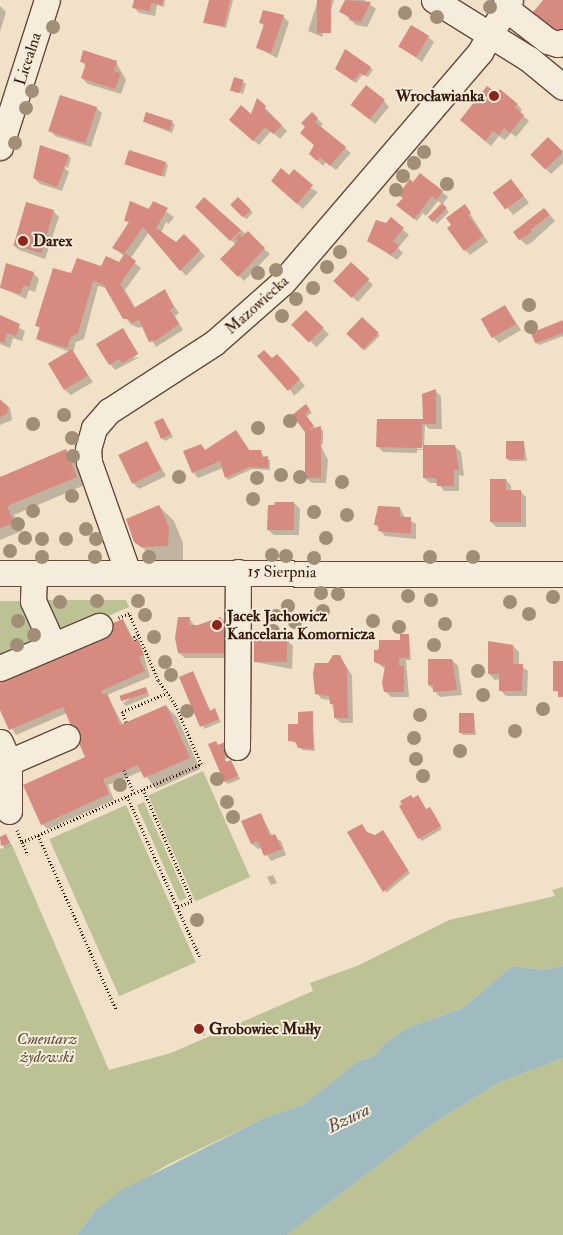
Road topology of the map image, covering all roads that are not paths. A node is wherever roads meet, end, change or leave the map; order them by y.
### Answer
1 (48, 0) edge
2 (434, 0) edge
3 (507, 4) edge
4 (491, 35) junction
5 (563, 42) edge
6 (563, 87) edge
7 (0, 147) edge
8 (34, 572) junction
9 (238, 572) junction
10 (0, 573) edge
11 (128, 573) junction
12 (563, 574) edge
13 (99, 626) road end
14 (53, 645) junction
15 (0, 668) edge
16 (67, 737) dead end
17 (237, 747) dead end
18 (4, 752) edge
19 (9, 811) road end

1 - 7 street, Licealna
2 - 4 street
3 - 4 street, Mazowiecka
3 - 5 street
4 - 6 street
4 - 11 street, Mazowiecka
8 - 10 street, 15 Sierpnia
8 - 11 street, 15 Sierpnia
8 - 14 street
9 - 11 street, 15 Sierpnia
9 - 12 street, 15 Sierpnia
9 - 17 street
13 - 14 street
14 - 15 street
16 - 18 street
18 - 19 street

